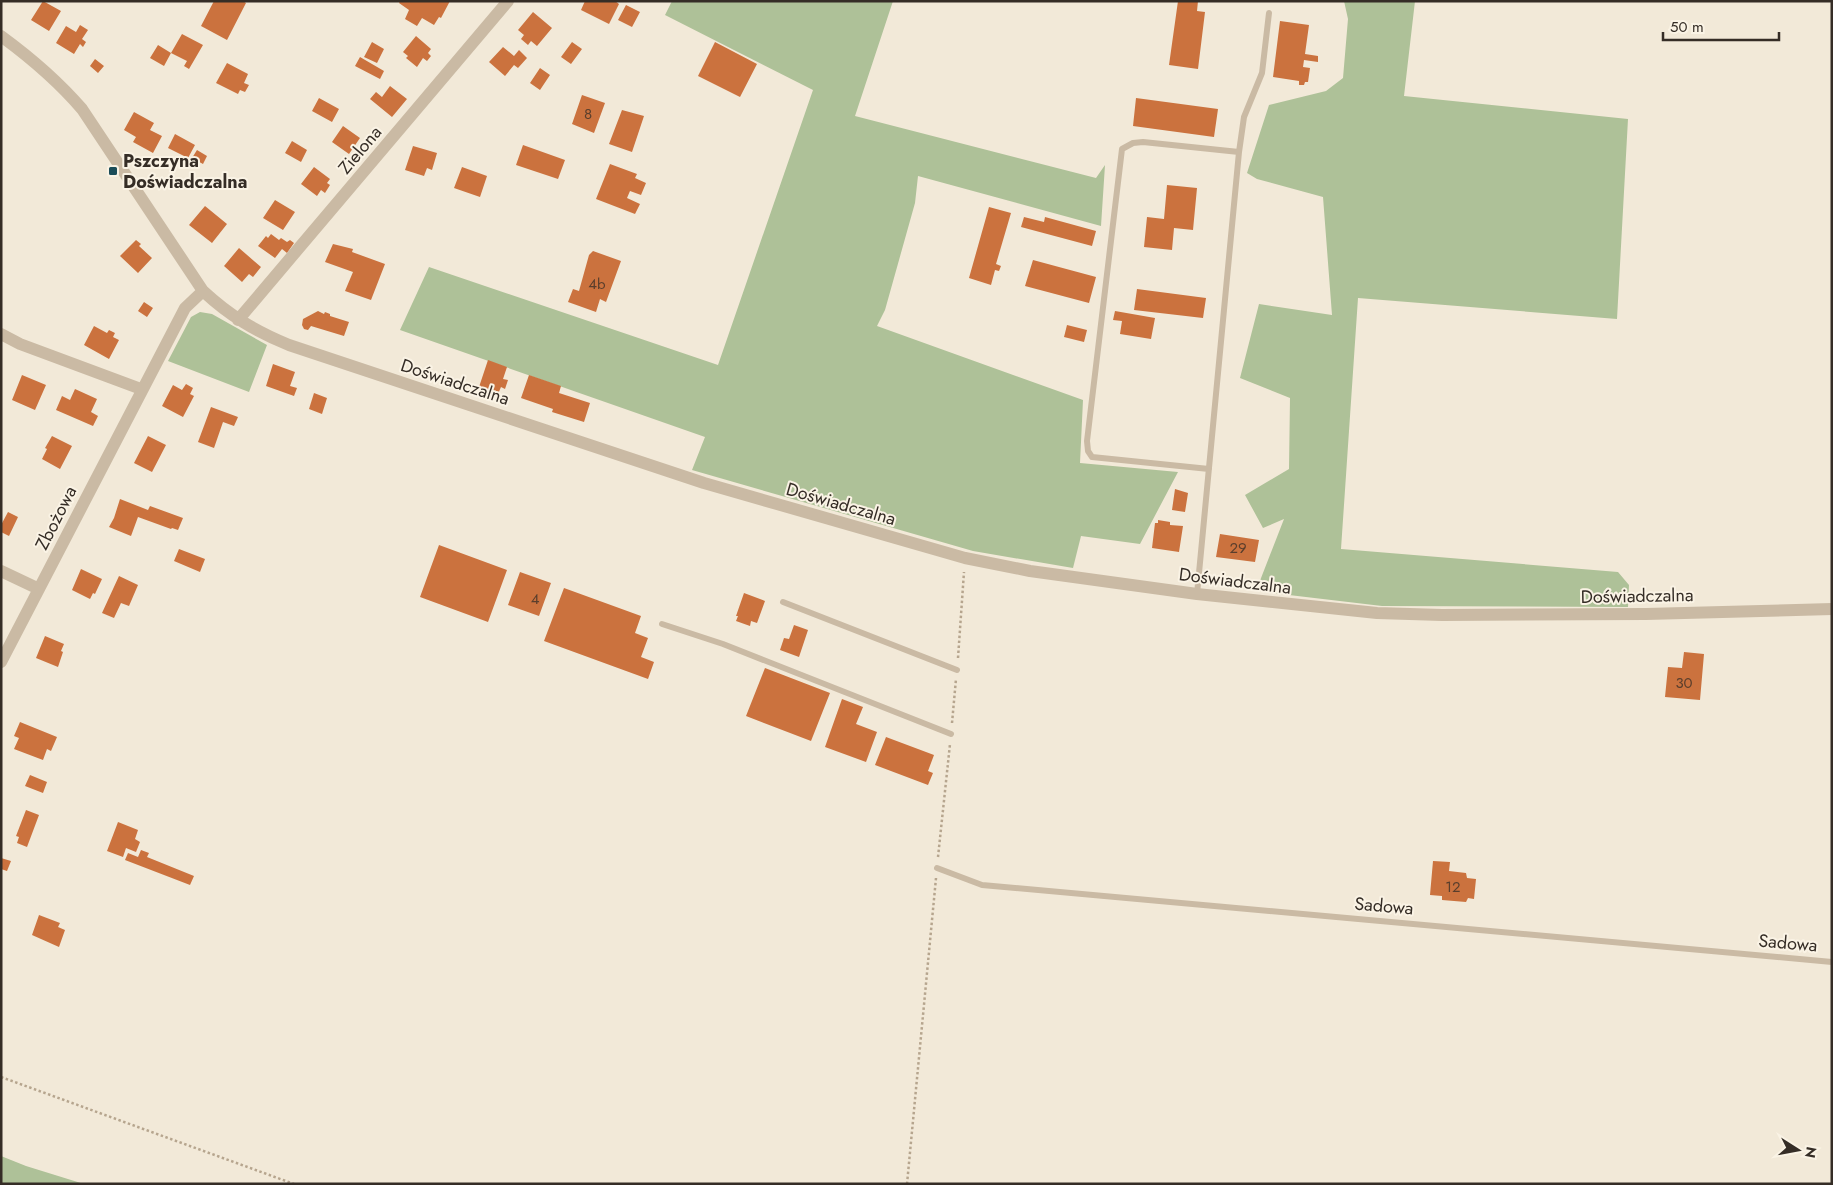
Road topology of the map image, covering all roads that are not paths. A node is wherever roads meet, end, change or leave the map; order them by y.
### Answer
1 (508, 1) edge
2 (1269, 13) dead end
3 (1, 36) edge
4 (1239, 152) junction
5 (203, 291) junction
6 (238, 320) junction
7 (1, 334) edge
8 (141, 390) junction
9 (1209, 469) junction
10 (1, 571) edge
11 (38, 589) junction
12 (1197, 594) junction
13 (783, 602) dead end
14 (1832, 609) edge
15 (662, 624) dead end
16 (1, 662) edge
17 (957, 670) dead end
18 (950, 734) dead end
19 (937, 868) dead end
20 (1832, 962) edge

1 - 6 street, Zielona
2 - 4 lane
3 - 5 street, Doświadczalna
4 - 9 lane
4 - 9 lane
5 - 6 street, Doświadczalna
5 - 8 street, Zbożowa
6 - 12 street, Doświadczalna
7 - 8 street
8 - 11 street, Zbożowa
9 - 12 lane
10 - 11 street
11 - 16 street, Zbożowa
12 - 14 street, Doświadczalna
13 - 17 lane
15 - 18 lane
19 - 20 lane, Sadowa

